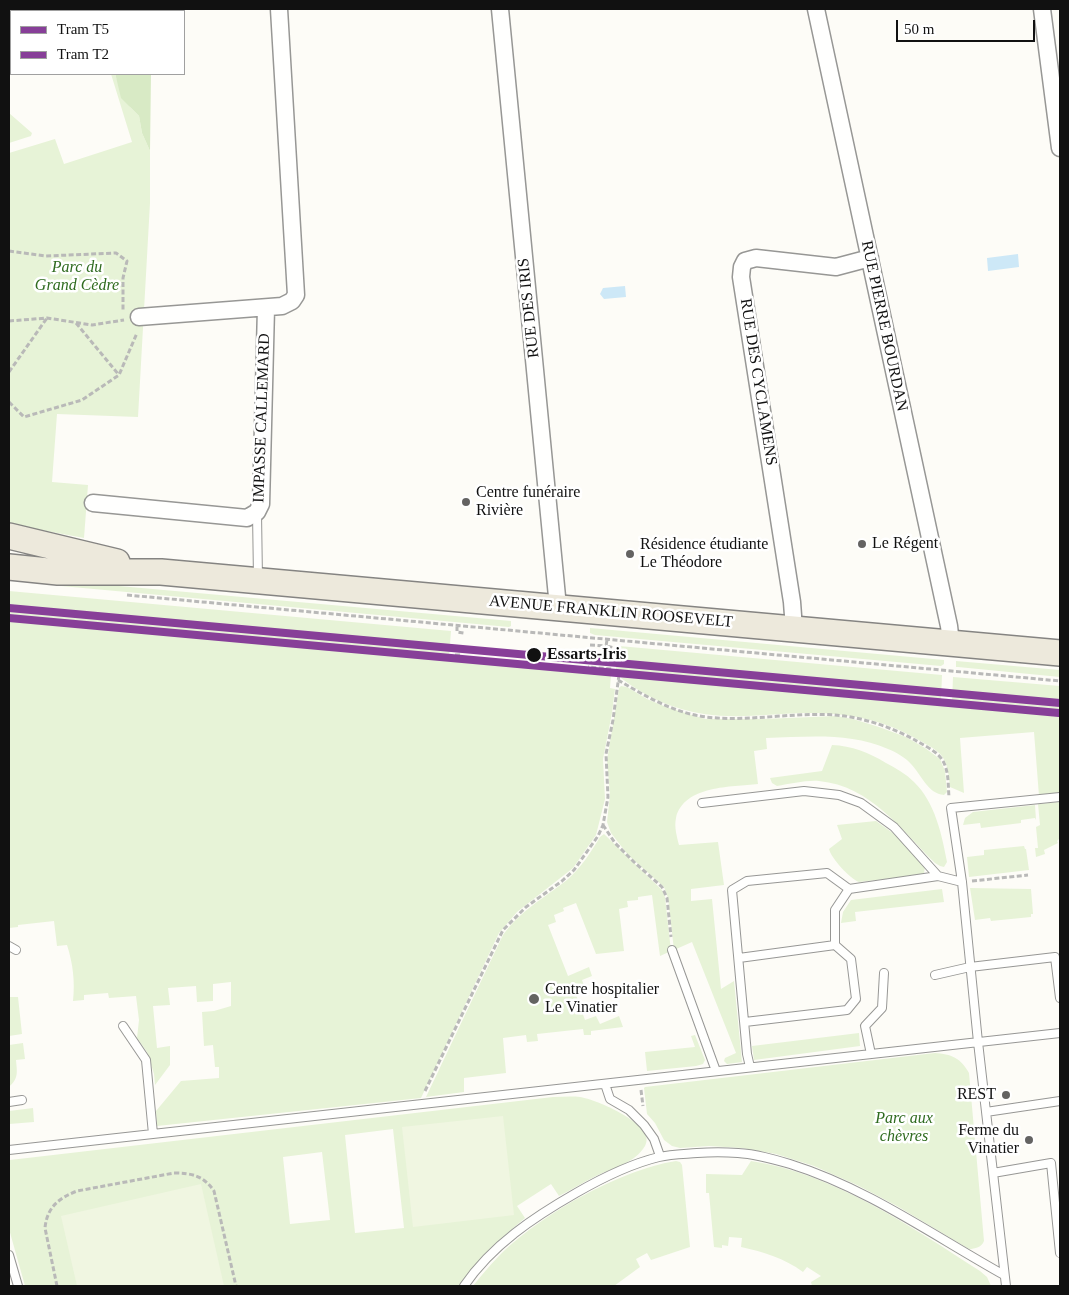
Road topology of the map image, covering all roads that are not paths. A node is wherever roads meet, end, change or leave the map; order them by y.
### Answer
1 (279, 9) edge
2 (500, 9) edge
3 (816, 9) edge
4 (1042, 9) edge
5 (1060, 148) edge
6 (870, 258) junction
7 (266, 308) junction
8 (140, 317) road end
9 (93, 503) dead end
10 (257, 512) junction
11 (9, 536) edge
12 (9, 567) edge
13 (161, 572) junction
14 (258, 581) junction
15 (558, 607) junction
16 (794, 629) junction
17 (951, 643) junction
18 (1060, 653) edge
19 (1060, 797) edge
20 (702, 802) dead end
21 (938, 876) junction
22 (962, 882) junction
23 (849, 889) junction
24 (835, 945) junction
25 (672, 950) road end
26 (739, 958) junction
27 (970, 967) junction
28 (884, 973) dead end
29 (935, 975) dead end
30 (1060, 998) edge
31 (744, 1022) junction
32 (123, 1026) dead end
33 (1060, 1033) edge
34 (978, 1042) junction
35 (871, 1054) junction
36 (750, 1067) junction
37 (716, 1071) junction
38 (605, 1084) junction
39 (22, 1100) dead end
40 (1060, 1101) edge
41 (9, 1102) edge
42 (986, 1112) junction
43 (153, 1134) junction
44 (9, 1150) edge
45 (660, 1156) junction
46 (1060, 1162) edge
47 (1051, 1163) junction
48 (993, 1173) junction
49 (1060, 1253) edge
50 (9, 1255) edge
51 (1004, 1275) junction
52 (18, 1286) edge
53 (464, 1286) edge
54 (1006, 1286) edge

1 - 7 street
2 - 15 street, RUE DES IRIS
3 - 6 street, RUE PIERRE BOURDAN
4 - 5 street
6 - 16 street, RUE DES CYCLAMENS
6 - 17 street, RUE PIERRE BOURDAN
7 - 8 street
7 - 10 street, IMPASSE CALLEMARD
9 - 10 street, IMPASSE CALLEMARD
10 - 14 lane
11 - 13 main road, AVENUE FRANKLIN ROOSEVELT
12 - 13 main road, AVENUE FRANKLIN ROOSEVELT
13 - 14 main road, AVENUE FRANKLIN ROOSEVELT
14 - 15 main road, AVENUE FRANKLIN ROOSEVELT
15 - 16 main road, AVENUE FRANKLIN ROOSEVELT
16 - 17 main road, AVENUE FRANKLIN ROOSEVELT
17 - 18 main road, AVENUE FRANKLIN ROOSEVELT
19 - 22 lane
20 - 21 lane
21 - 22 lane
21 - 23 lane
22 - 27 lane
23 - 24 lane
23 - 26 lane
24 - 26 lane
24 - 31 lane
25 - 37 lane
26 - 31 lane
27 - 29 lane
27 - 30 lane
27 - 34 lane
28 - 35 lane
31 - 36 lane
32 - 43 lane
33 - 34 lane
34 - 35 lane
34 - 42 lane
35 - 36 lane
36 - 37 lane
37 - 38 lane
38 - 43 lane
38 - 45 lane
39 - 41 lane
40 - 42 lane
42 - 48 lane
43 - 44 lane
45 - 51 lane
45 - 53 lane
46 - 47 lane
47 - 48 lane
47 - 49 lane
48 - 51 lane
50 - 52 lane
51 - 54 lane

